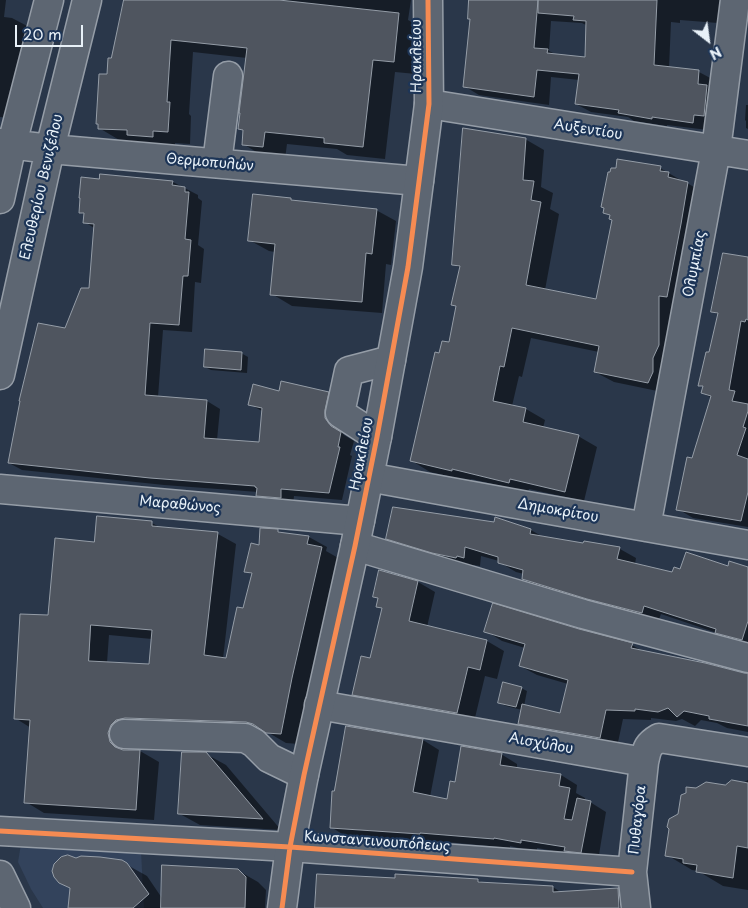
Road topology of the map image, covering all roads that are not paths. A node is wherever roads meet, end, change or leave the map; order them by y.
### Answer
1 (49, 0) edge
2 (87, 0) edge
3 (428, 0) edge
4 (735, 0) edge
5 (228, 76) dead end
6 (429, 104) junction
7 (6, 143) edge
8 (50, 149) junction
9 (716, 150) junction
10 (748, 155) edge
11 (217, 163) junction
12 (419, 181) junction
13 (0, 199) edge
14 (391, 360) junction
15 (0, 375) edge
16 (377, 437) junction
17 (368, 476) junction
18 (0, 489) edge
19 (646, 527) junction
20 (357, 534) junction
21 (748, 545) edge
22 (748, 658) edge
23 (319, 705) junction
24 (124, 734) dead end
25 (748, 752) edge
26 (644, 762) junction
27 (304, 775) junction
28 (0, 831) edge
29 (290, 847) junction
30 (632, 872) junction
31 (0, 875) edge
32 (16, 908) edge
33 (282, 908) edge
34 (636, 908) edge

1 - 7 street
2 - 8 street, Ελευθερίου Βενιζέλου
3 - 6 street, Ηρακλείου
4 - 9 street, Ολυμπίας
5 - 11 street
6 - 9 street, Αυξεντίου
6 - 12 street, Ηρακλείου
7 - 8 street, Θερμοπυλών
7 - 13 street
8 - 11 street, Θερμοπυλών
8 - 15 street, Ελευθερίου Βενιζέλου
9 - 10 street, Αυξεντίου
9 - 19 street, Ολυμπίας
11 - 12 street, Θερμοπυλών
12 - 14 street, Ηρακλείου
14 - 16 street, Ηρακλείου
14 - 16 street
16 - 17 street, Ηρακλείου
17 - 19 street, Δημοκρίτου
17 - 20 street, Ηρακλείου
18 - 20 street, Μαραθώνος
19 - 21 street, Δημοκρίτου
20 - 22 street, Μαραθώνος
20 - 23 street, Ηρακλείου
23 - 26 street, Αισχύλου
23 - 27 street, Ηρακλείου
24 - 27 street
25 - 26 street
26 - 30 street, Πυθαγόρα
27 - 29 street, Ηρακλείου
28 - 29 street, Κωνσταντινουπόλεως
29 - 30 street, Κωνσταντινουπόλεως
29 - 33 street, Ηρακλείου
30 - 34 street, Πυθαγόρα
31 - 32 street

